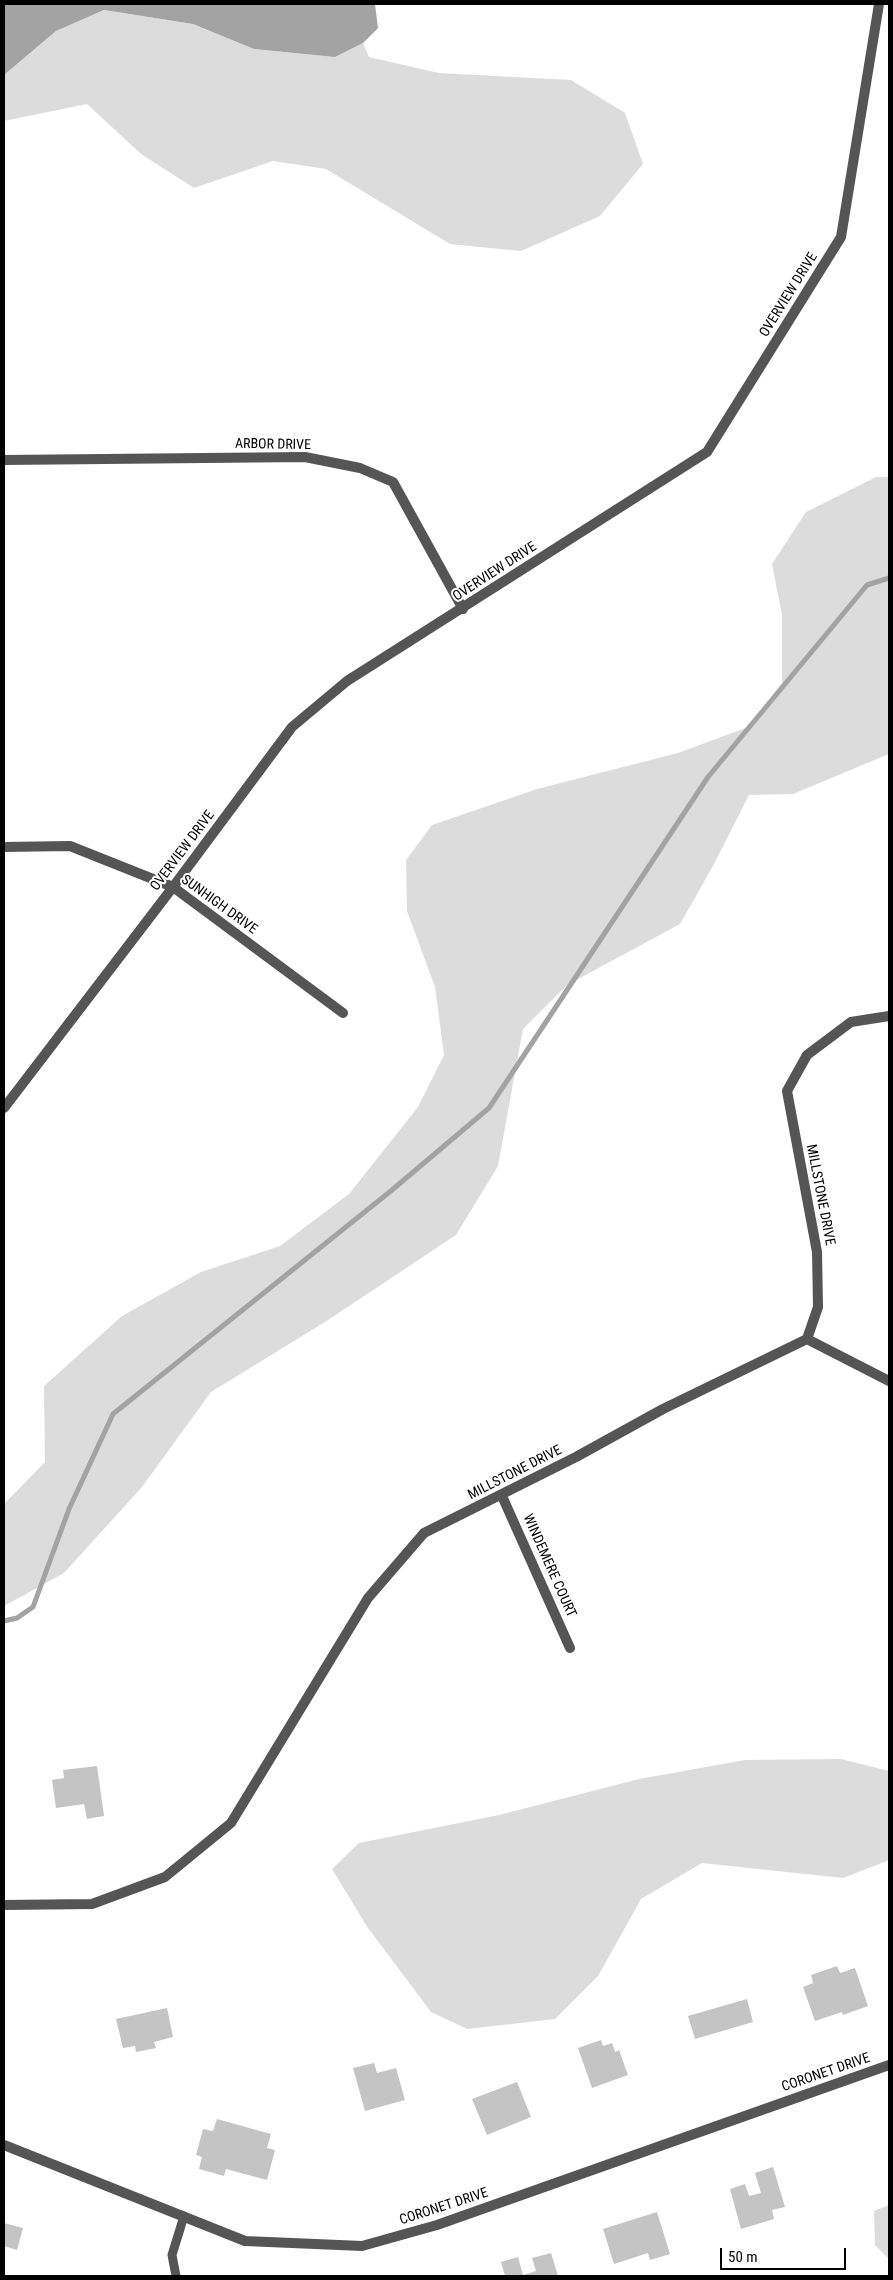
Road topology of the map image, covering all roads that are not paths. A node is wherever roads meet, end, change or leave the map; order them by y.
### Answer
1 (878, 4) edge
2 (4, 460) edge
3 (463, 609) junction
4 (4, 847) edge
5 (173, 887) junction
6 (343, 1013) dead end
7 (889, 1016) edge
8 (4, 1108) edge
9 (806, 1339) junction
10 (889, 1381) edge
11 (502, 1496) junction
12 (570, 1648) dead end
13 (4, 1906) edge
14 (889, 2065) edge
15 (4, 2145) edge
16 (184, 2216) junction
17 (176, 2276) edge

1 - 3 street, OVERVIEW DRIVE
2 - 3 street, ARBOR DRIVE
3 - 5 street, OVERVIEW DRIVE
4 - 5 street, SUNHIGH DRIVE
5 - 6 street, SUNHIGH DRIVE
5 - 8 street, OVERVIEW DRIVE
7 - 9 street, MILLSTONE DRIVE
9 - 10 street
9 - 11 street, MILLSTONE DRIVE
11 - 12 street, WINDEMERE COURT
11 - 13 street, MILLSTONE DRIVE
14 - 16 street, CORONET DRIVE
15 - 16 street, CORONET DRIVE
16 - 17 lane

